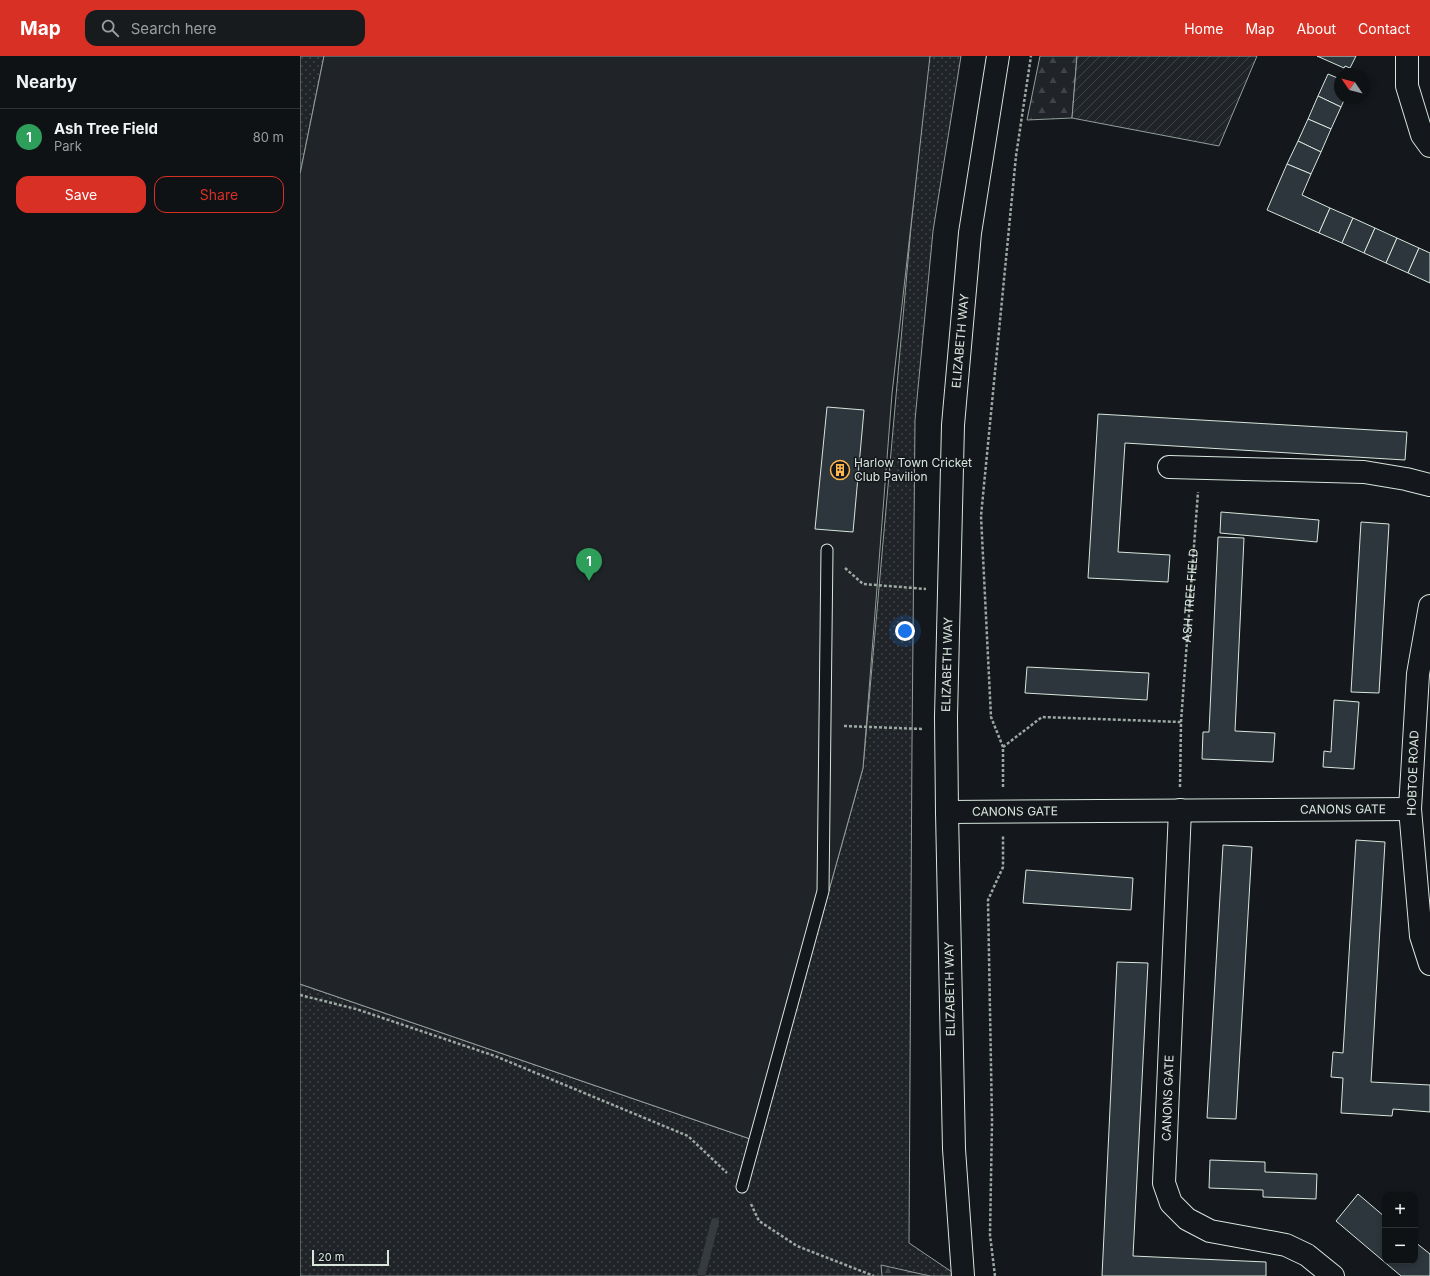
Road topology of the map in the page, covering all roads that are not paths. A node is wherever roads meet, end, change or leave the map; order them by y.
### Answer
1 (998, 56) edge
2 (1407, 56) edge
3 (1430, 146) edge
4 (1169, 467) dead end
5 (1430, 485) edge
6 (826, 550) road end
7 (1430, 606) edge
8 (1180, 810) junction
9 (1410, 810) junction
10 (947, 812) junction
11 (1430, 964) edge
12 (742, 1187) road end
13 (963, 1276) edge
14 (1333, 1276) edge

1 - 10 street, ELIZABETH WAY
2 - 3 street
4 - 5 street
6 - 12 lane
7 - 9 street, HOBTOE ROAD
8 - 9 street, CANONS GATE
8 - 10 street, CANONS GATE
8 - 14 street, CANONS GATE
9 - 11 street, HOBTOE ROAD
10 - 13 street, ELIZABETH WAY

